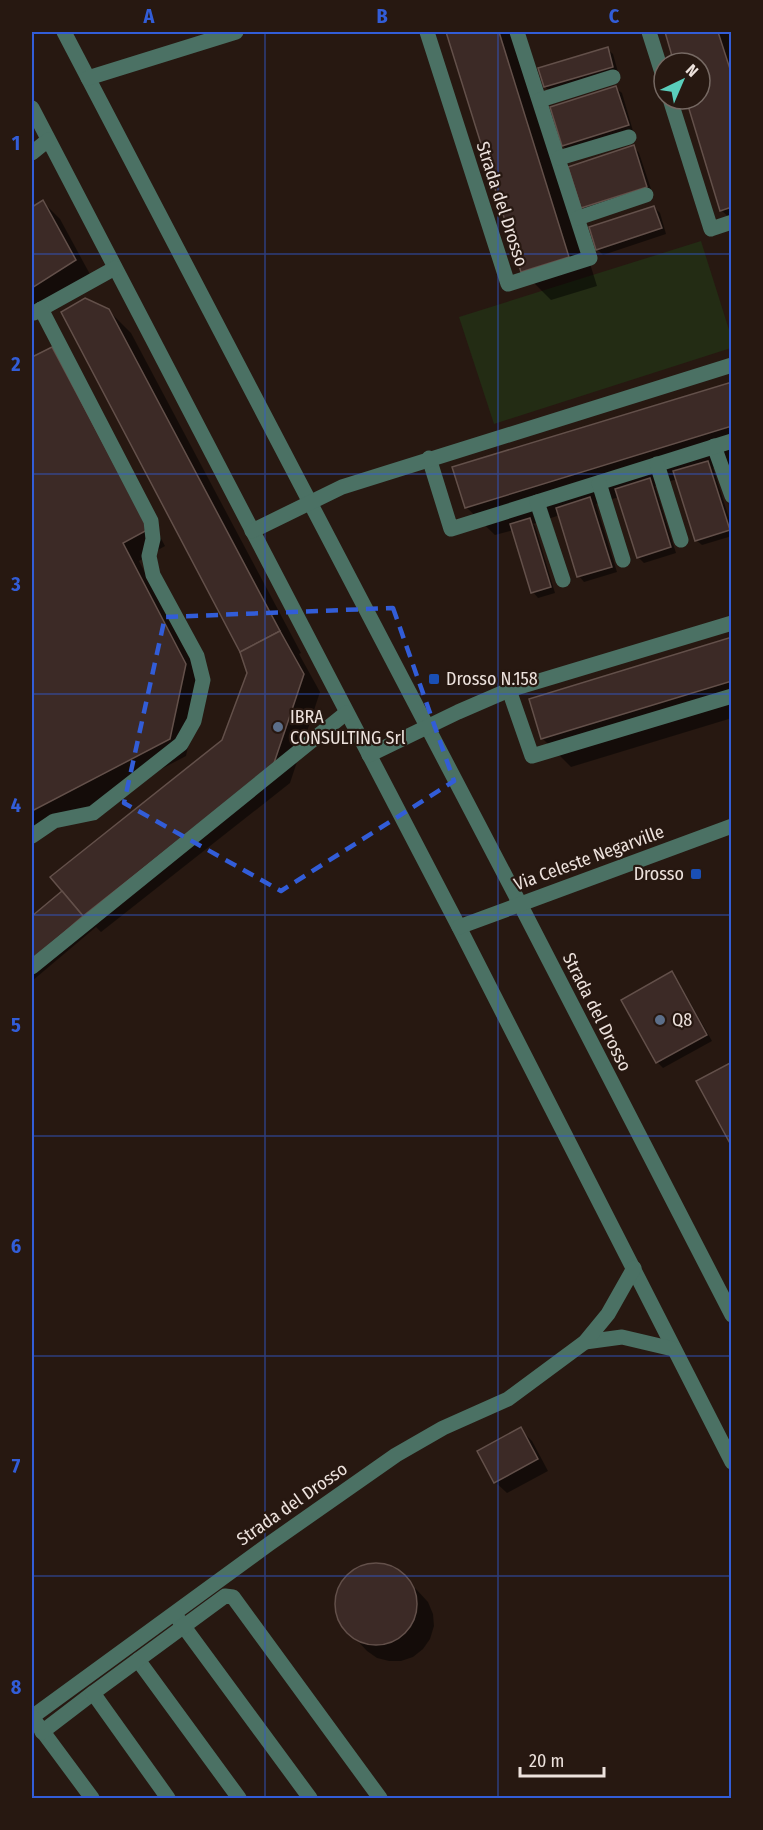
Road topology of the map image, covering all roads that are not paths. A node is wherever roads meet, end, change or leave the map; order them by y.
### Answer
1 (64, 32) edge
2 (236, 32) edge
3 (427, 32) edge
4 (517, 32) edge
5 (649, 32) edge
6 (655, 51) edge
7 (88, 78) junction
8 (613, 78) dead end
9 (540, 100) junction
10 (32, 108) edge
11 (674, 111) edge
12 (629, 137) dead end
13 (48, 140) junction
14 (32, 153) edge
15 (558, 158) junction
16 (646, 195) dead end
17 (578, 218) junction
18 (732, 222) edge
19 (115, 268) junction
20 (36, 311) edge
21 (732, 365) edge
22 (732, 441) edge
23 (714, 446) junction
24 (429, 458) junction
25 (657, 464) junction
26 (599, 483) junction
27 (732, 496) edge
28 (310, 502) junction
29 (537, 502) junction
30 (252, 531) junction
31 (681, 540) dead end
32 (622, 560) dead end
33 (563, 580) dead end
34 (732, 623) edge
35 (509, 690) junction
36 (732, 696) edge
37 (346, 713) junction
38 (427, 727) junction
39 (369, 755) junction
40 (732, 826) edge
41 (32, 836) edge
42 (520, 904) junction
43 (459, 927) junction
44 (32, 967) edge
45 (634, 1268) junction
46 (732, 1315) edge
47 (585, 1342) junction
48 (673, 1349) junction
49 (732, 1462) edge
50 (174, 1613) junction
51 (184, 1626) junction
52 (138, 1660) junction
53 (93, 1693) junction
54 (32, 1717) edge
55 (42, 1732) junction
56 (92, 1798) edge
57 (168, 1798) edge
58 (239, 1798) edge
59 (310, 1798) edge
60 (380, 1798) edge

1 - 7 street, Strada del Drosso
2 - 7 street
3 - 17 street, Strada del Drosso
4 - 9 street, Strada del Drosso
5 - 6 street
7 - 28 street, Strada del Drosso
8 - 9 street
9 - 15 street, Strada del Drosso
10 - 13 street
11 - 18 street
12 - 15 street
13 - 14 street
13 - 19 street
15 - 17 street, Strada del Drosso
16 - 17 street
19 - 20 street
19 - 30 street
20 - 41 street
21 - 24 street
22 - 23 street
23 - 25 street
23 - 27 street
24 - 28 street
24 - 29 street
25 - 26 street
25 - 31 street
26 - 29 street
26 - 32 street
28 - 30 street
28 - 38 street, Strada del Drosso
29 - 33 street
30 - 37 street
34 - 35 street
35 - 36 street
35 - 38 street
37 - 39 street
37 - 44 street
38 - 39 street
38 - 42 street, Strada del Drosso
39 - 43 street
40 - 42 street, Via Celeste Negarville
42 - 43 street, Via Celeste Negarville
42 - 46 street, Strada del Drosso
43 - 45 street
45 - 47 street, Strada del Drosso
45 - 48 street
47 - 48 street, Strada del Drosso
47 - 50 street, Strada del Drosso
48 - 49 street
50 - 51 street
50 - 54 street, Strada del Drosso
51 - 52 street
51 - 59 street
51 - 60 street
52 - 53 street
52 - 58 street
53 - 55 street
53 - 57 street
54 - 55 street
55 - 56 street

